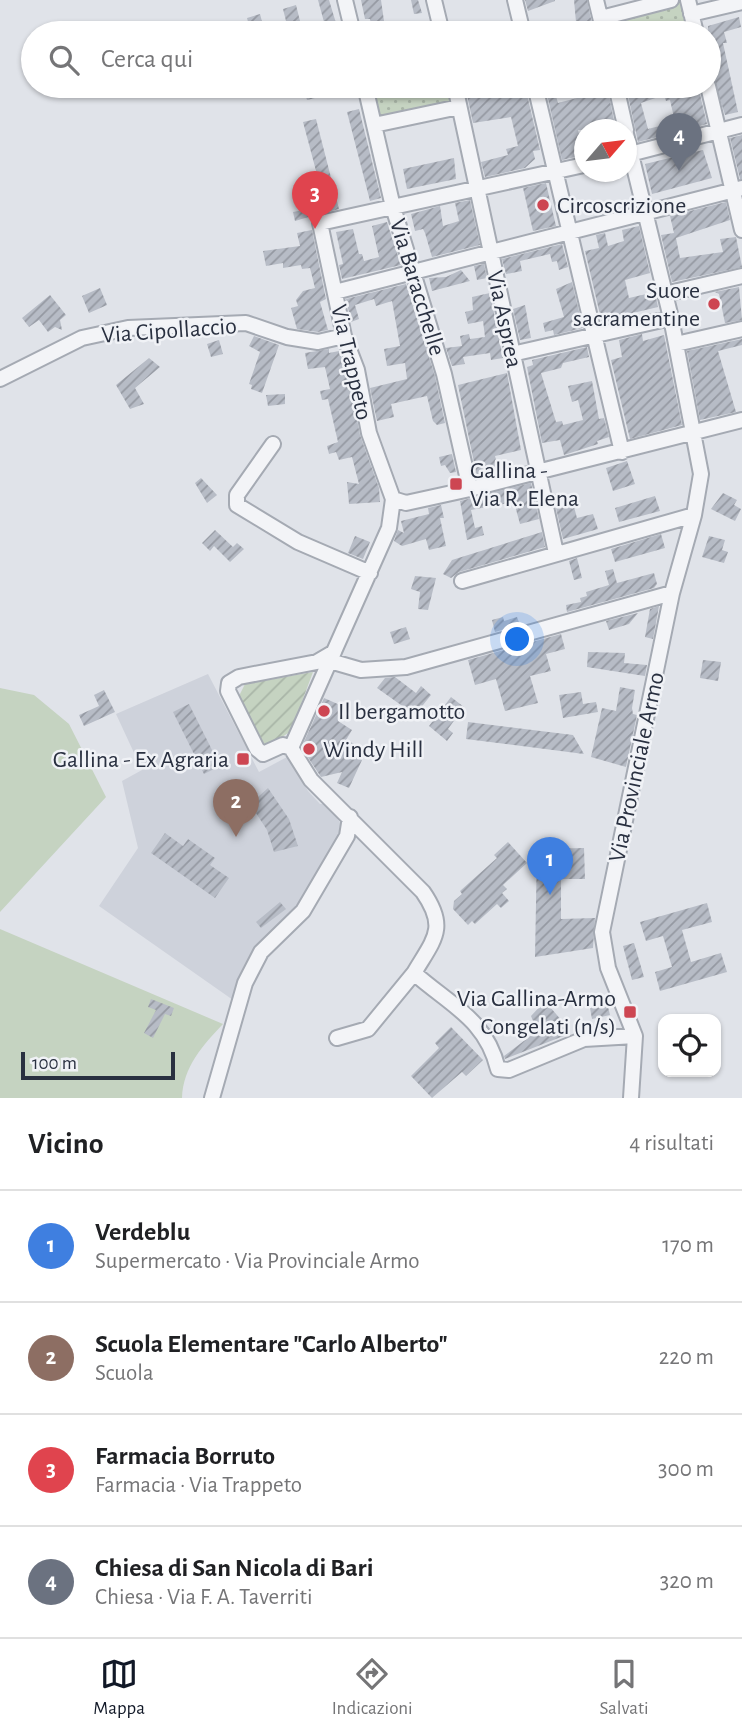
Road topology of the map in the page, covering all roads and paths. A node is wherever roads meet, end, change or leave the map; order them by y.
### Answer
1 (345, 0) edge
2 (434, 0) edge
3 (515, 0) edge
4 (596, 0) edge
5 (671, 0) edge
6 (742, 2) edge
7 (689, 7) edge
8 (601, 18) junction
9 (350, 21) edge
10 (439, 21) edge
11 (520, 21) edge
12 (602, 21) edge
13 (368, 98) edge
14 (457, 98) edge
15 (538, 98) edge
16 (619, 98) edge
17 (711, 98) edge
18 (459, 107) junction
19 (623, 119) edge
20 (374, 125) junction
21 (742, 125) edge
22 (719, 131) junction
23 (637, 152) edge
24 (574, 167) edge
25 (556, 171) junction
26 (637, 180) edge
27 (737, 189) edge
28 (476, 190) junction
29 (393, 207) junction
30 (647, 213) junction
31 (742, 230) edge
32 (571, 232) junction
33 (490, 252) junction
34 (415, 270) junction
35 (742, 276) edge
36 (335, 292) junction
37 (665, 294) junction
38 (671, 318) junction
39 (742, 329) edge
40 (595, 335) junction
41 (344, 337) junction
42 (676, 344) junction
43 (512, 354) junction
44 (0, 380) edge
45 (742, 420) edge
46 (695, 434) junction
47 (273, 444) dead end
48 (622, 452) junction
49 (538, 474) junction
50 (470, 489) junction
51 (393, 499) junction
52 (694, 515) junction
53 (556, 552) junction
54 (370, 573) junction
55 (462, 581) dead end
56 (672, 593) junction
57 (332, 656) junction
58 (291, 748) junction
59 (350, 817) junction
60 (414, 973) junction
61 (635, 1037) junction
62 (337, 1038) dead end
63 (212, 1098) edge
64 (631, 1098) edge

1 - 9 street
2 - 10 street
3 - 11 street
4 - 8 street
5 - 8 street
6 - 7 street
8 - 12 street
13 - 20 street, Via Baracchelle
14 - 18 street, Via Asprea
15 - 25 street
16 - 19 street, Via Provinciale Armo
17 - 22 street
18 - 20 street
18 - 28 street, Via Asprea
20 - 29 street, Via Baracchelle
21 - 22 street
22 - 23 street
22 - 27 street
24 - 25 street
25 - 28 street
25 - 32 street
26 - 30 street, Via Provinciale Armo
27 - 30 street
27 - 31 street
28 - 29 street
28 - 33 street, Via Asprea
29 - 34 street, Via Baracchelle
29 - 36 street, Via Trappeto
30 - 32 street
30 - 37 street, Via Provinciale Armo
32 - 33 street
32 - 40 street
33 - 34 street
33 - 43 street, Via Asprea
34 - 36 street
34 - 50 street, Via Baracchelle
35 - 37 street
36 - 41 street, Via Trappeto
37 - 38 street, Via Provinciale Armo
38 - 40 street
38 - 42 street, Via Provinciale Armo
39 - 42 street
40 - 43 street
40 - 48 street
41 - 44 street, Via Cipollaccio
41 - 51 street, Via Trappeto
42 - 46 street, Via Provinciale Armo
43 - 49 street, Via Asprea
45 - 46 street
46 - 48 street
46 - 52 street, Via Provinciale Armo
47 - 54 street
48 - 49 street
49 - 50 street
49 - 53 street, Via Asprea
50 - 51 street
51 - 54 street
52 - 53 street
52 - 56 street, Via Provinciale Armo
53 - 55 street
54 - 57 street
56 - 57 street
56 - 61 street, Via Provinciale Armo
57 - 58 street
57 - 58 street
58 - 59 street
59 - 60 street
59 - 63 street
60 - 61 street
60 - 62 street
61 - 64 street, Via Provinciale Armo

